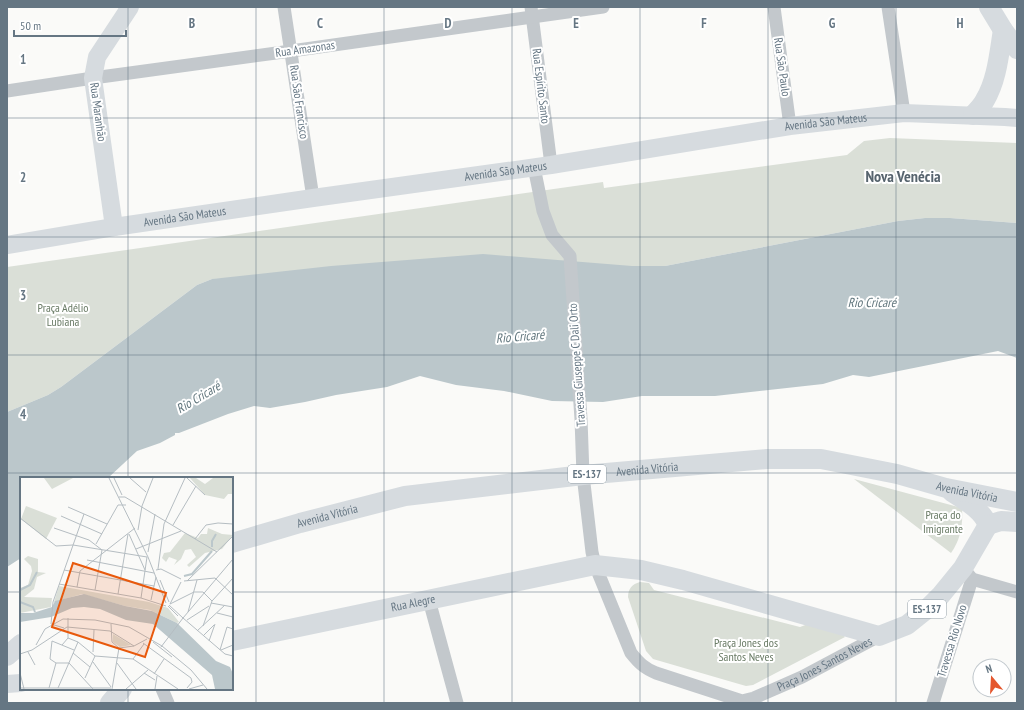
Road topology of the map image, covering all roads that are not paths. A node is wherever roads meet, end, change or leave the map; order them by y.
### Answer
1 (130, 7) edge
2 (284, 7) edge
3 (603, 7) edge
4 (774, 7) edge
5 (888, 7) edge
6 (988, 7) edge
7 (532, 12) edge
8 (1003, 30) junction
9 (1017, 49) edge
10 (291, 51) junction
11 (93, 78) junction
12 (7, 91) edge
13 (904, 114) junction
14 (973, 115) junction
15 (1013, 117) edge
16 (790, 126) junction
17 (543, 166) junction
18 (313, 198) junction
19 (114, 227) junction
20 (7, 246) edge
21 (570, 256) joint
22 (583, 475) junction
23 (946, 488) junction
24 (1017, 502) edge
25 (1017, 522) edge
26 (988, 525) junction
27 (233, 543) edge
28 (595, 565) junction
29 (968, 574) junction
30 (1017, 592) edge
31 (429, 600) junction
32 (879, 636) junction
33 (233, 641) edge
34 (20, 645) edge
35 (7, 656) edge
36 (20, 683) edge
37 (7, 684) edge
38 (121, 690) edge
39 (162, 690) edge
40 (742, 702) edge
41 (110, 703) edge
42 (168, 703) edge
43 (457, 703) edge
44 (933, 703) edge

1 - 11 street, Rua Maranhão
2 - 10 street, Rua São Francisco
3 - 7 street, Rua Amazonas
4 - 16 street, Rua São Paulo
5 - 13 street
6 - 8 main road
7 - 10 street, Rua Amazonas
7 - 17 street, Rua Espírito Santo
8 - 9 main road
8 - 14 main road
10 - 11 street, Rua Amazonas
10 - 18 street, Rua São Francisco
11 - 12 street, Rua Amazonas
11 - 19 street, Rua Maranhão
13 - 14 street, Avenida São Mateus
13 - 16 street, Avenida São Mateus
14 - 15 street, Avenida São Mateus
16 - 17 street, Avenida São Mateus
17 - 18 street, Avenida São Mateus
17 - 21 street, Rua Espírito Santo
18 - 19 street, Avenida São Mateus
19 - 20 street, Avenida São Mateus
21 - 22 street, Travessa Giuseppe C Dali Orto
22 - 23 main road, Avenida Vitória / ES-137
22 - 27 main road, Avenida Vitória / ES-137
22 - 28 street, Travessa Giuseppe C Dali Orto
23 - 24 main road, Avenida Vitória / ES-137
23 - 26 main road
25 - 26 main road, Avenida Vitória
26 - 29 main road, ES-137
28 - 31 main road, Rua Alegre
28 - 32 main road, Praça Jones Santos Neves
28 - 40 street, Praça Jones Santos Neves
29 - 30 street
29 - 32 main road, ES-137
29 - 44 street, Travessa Rio Novo
31 - 33 main road, Rua Alegre
31 - 43 street
32 - 40 street, Praça Jones Santos Neves
34 - 35 main road
36 - 37 street
38 - 41 main road
39 - 42 street

